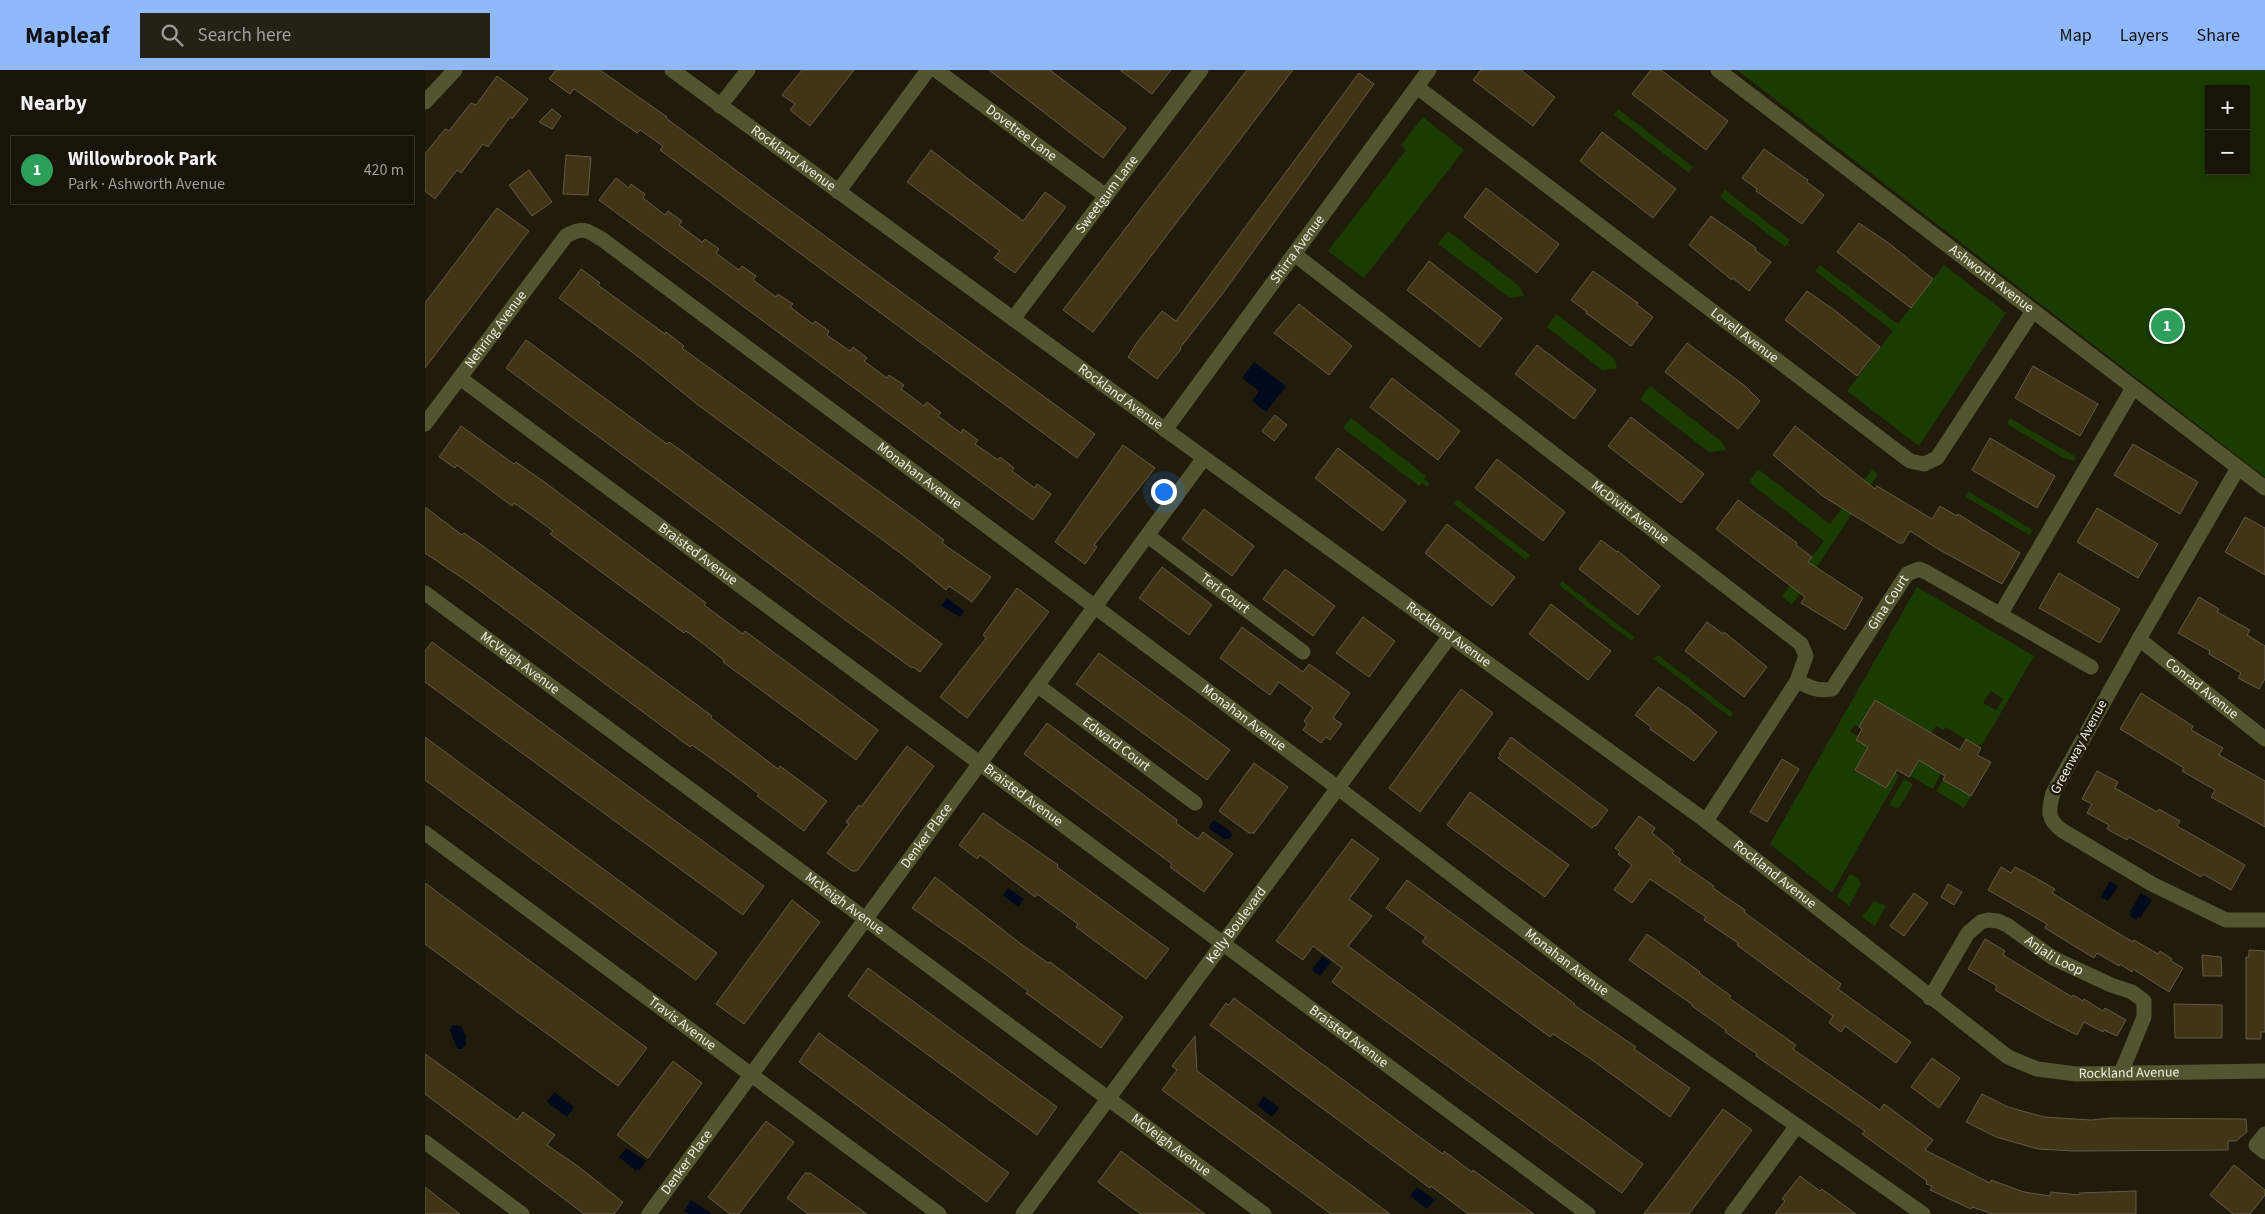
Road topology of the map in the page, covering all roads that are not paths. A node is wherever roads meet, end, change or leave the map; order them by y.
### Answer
1 (455, 70) edge
2 (672, 70) edge
3 (748, 70) edge
4 (928, 70) edge
5 (937, 70) edge
6 (1201, 70) edge
7 (1429, 70) edge
8 (1718, 70) edge
9 (1417, 87) junction
10 (425, 102) edge
11 (720, 106) junction
12 (838, 192) junction
13 (1106, 196) junction
14 (566, 236) joint
15 (1295, 254) junction
16 (2033, 311) junction
17 (1013, 318) junction
18 (459, 378) junction
19 (2133, 388) junction
20 (425, 424) edge
21 (1165, 430) junction
22 (1204, 458) junction
23 (2239, 468) junction
24 (2265, 488) edge
25 (1148, 536) junction
26 (425, 593) edge
27 (1094, 608) junction
28 (2000, 615) junction
29 (1450, 636) junction
30 (2139, 639) junction
31 (1303, 652) dead end
32 (2091, 667) dead end
33 (1797, 681) junction
34 (1037, 685) junction
35 (2265, 739) edge
36 (980, 764) junction
37 (1337, 788) junction
38 (1195, 803) dead end
39 (1706, 821) junction
40 (425, 833) edge
41 (865, 920) junction
42 (2265, 920) edge
43 (1223, 943) junction
44 (1931, 998) junction
45 (2265, 1072) edge
46 (2121, 1073) junction
47 (752, 1075) junction
48 (1107, 1099) junction
49 (1795, 1127) junction
50 (2265, 1134) edge
51 (425, 1142) edge
52 (2265, 1152) edge
53 (522, 1214) edge
54 (649, 1214) edge
55 (939, 1214) edge
56 (1023, 1214) edge
57 (1264, 1214) edge
58 (1588, 1214) edge
59 (1732, 1214) edge
60 (1923, 1214) edge

1 - 10 street
2 - 11 street, Rockland Avenue
3 - 11 street
4 - 12 street
5 - 13 street, Dovetree Lane
6 - 13 street, Sweetgum Lane
7 - 9 street, Shirra Avenue
8 - 16 street, Ashworth Avenue
9 - 15 street, Shirra Avenue
9 - 16 street, Lovell Avenue
11 - 12 street, Rockland Avenue
12 - 17 street, Rockland Avenue
13 - 17 street, Sweetgum Lane
14 - 18 street, Nehring Avenue
14 - 27 street, Monahan Avenue
15 - 21 street, Shirra Avenue
15 - 33 street, McDivitt Avenue
16 - 19 street, Ashworth Avenue
17 - 21 street, Rockland Avenue
18 - 20 street, Nehring Avenue
18 - 36 street, Braisted Avenue
19 - 23 street, Ashworth Avenue
19 - 28 street
21 - 22 street, Rockland Avenue
22 - 25 street, Denker Place
22 - 29 street, Rockland Avenue
23 - 24 street, Ashworth Avenue
23 - 30 street, Greenway Avenue
25 - 27 street, Denker Place
25 - 31 street, Teri Court
26 - 41 street, McVeigh Avenue
27 - 34 street, Denker Place
27 - 37 street, Monahan Avenue
28 - 32 street, Gina Court
28 - 33 street, Gina Court
29 - 37 street, Kelly Boulevard
29 - 39 street, Rockland Avenue
30 - 35 street, Conrad Avenue
30 - 42 street, Greenway Avenue
33 - 39 street, McDivitt Avenue
34 - 36 street, Denker Place
34 - 38 street, Edward Court
36 - 41 street, Denker Place
36 - 43 street, Braisted Avenue
37 - 43 street, Kelly Boulevard
37 - 49 street, Monahan Avenue
39 - 44 street, Rockland Avenue
40 - 47 street, Travis Avenue
41 - 47 street, Denker Place
41 - 48 street, McVeigh Avenue
43 - 48 street, Kelly Boulevard
43 - 58 street, Braisted Avenue
44 - 46 street, Rockland Avenue
44 - 46 street, Anjali Loop
45 - 46 street, Rockland Avenue
47 - 54 street, Denker Place
47 - 55 street, Travis Avenue
48 - 56 street, Kelly Boulevard
48 - 57 street, McVeigh Avenue
49 - 59 street
49 - 60 street, Monahan Avenue
50 - 52 street
51 - 53 street

